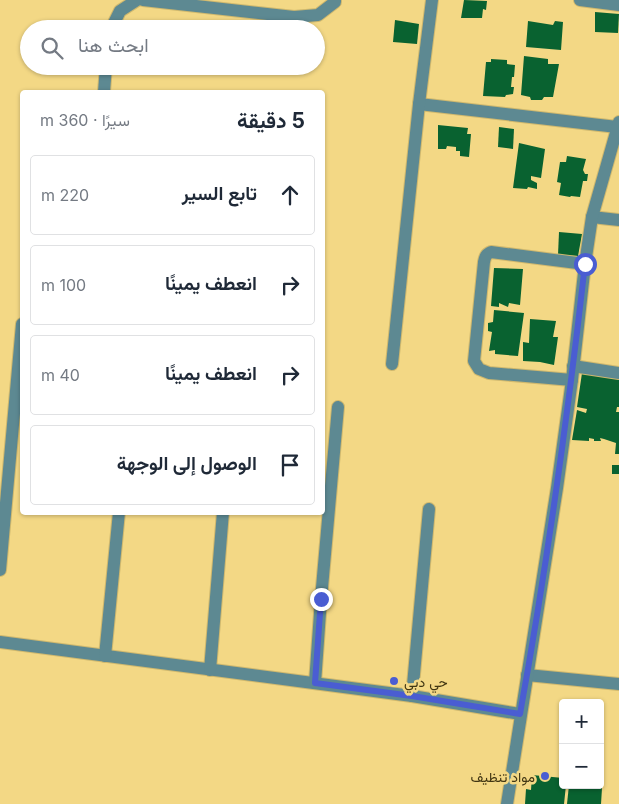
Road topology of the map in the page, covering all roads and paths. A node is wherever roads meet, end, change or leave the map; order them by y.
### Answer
1 (137, 0) edge
2 (143, 0) edge
3 (335, 0) edge
4 (432, 0) edge
5 (580, 0) edge
6 (619, 5) edge
7 (116, 20) edge
8 (105, 75) edge
9 (104, 90) edge
10 (419, 104) junction
11 (618, 125) edge
12 (592, 217) junction
13 (619, 220) edge
14 (585, 264) junction
15 (392, 364) dead end
16 (573, 366) junction
17 (619, 373) edge
18 (572, 380) junction
19 (20, 392) edge
20 (338, 408) dead end
21 (429, 509) dead end
22 (119, 515) edge
23 (224, 515) edge
24 (0, 570) edge
25 (0, 642) edge
26 (105, 656) junction
27 (210, 670) junction
28 (527, 675) junction
29 (315, 683) junction
30 (619, 684) edge
31 (412, 696) junction
32 (520, 714) junction
33 (506, 804) edge

1 - 7 street
2 - 3 street
4 - 10 street
5 - 6 street
8 - 9 street
10 - 11 street
10 - 15 street
11 - 12 street
12 - 13 street
12 - 14 street
14 - 16 street
14 - 18 street
16 - 17 street
16 - 18 street
18 - 28 street
19 - 24 street
20 - 29 street
21 - 31 street
22 - 26 street
23 - 27 street
25 - 26 street
26 - 27 street
27 - 29 street
28 - 30 street
28 - 32 street
29 - 31 street
31 - 32 street
32 - 33 street

